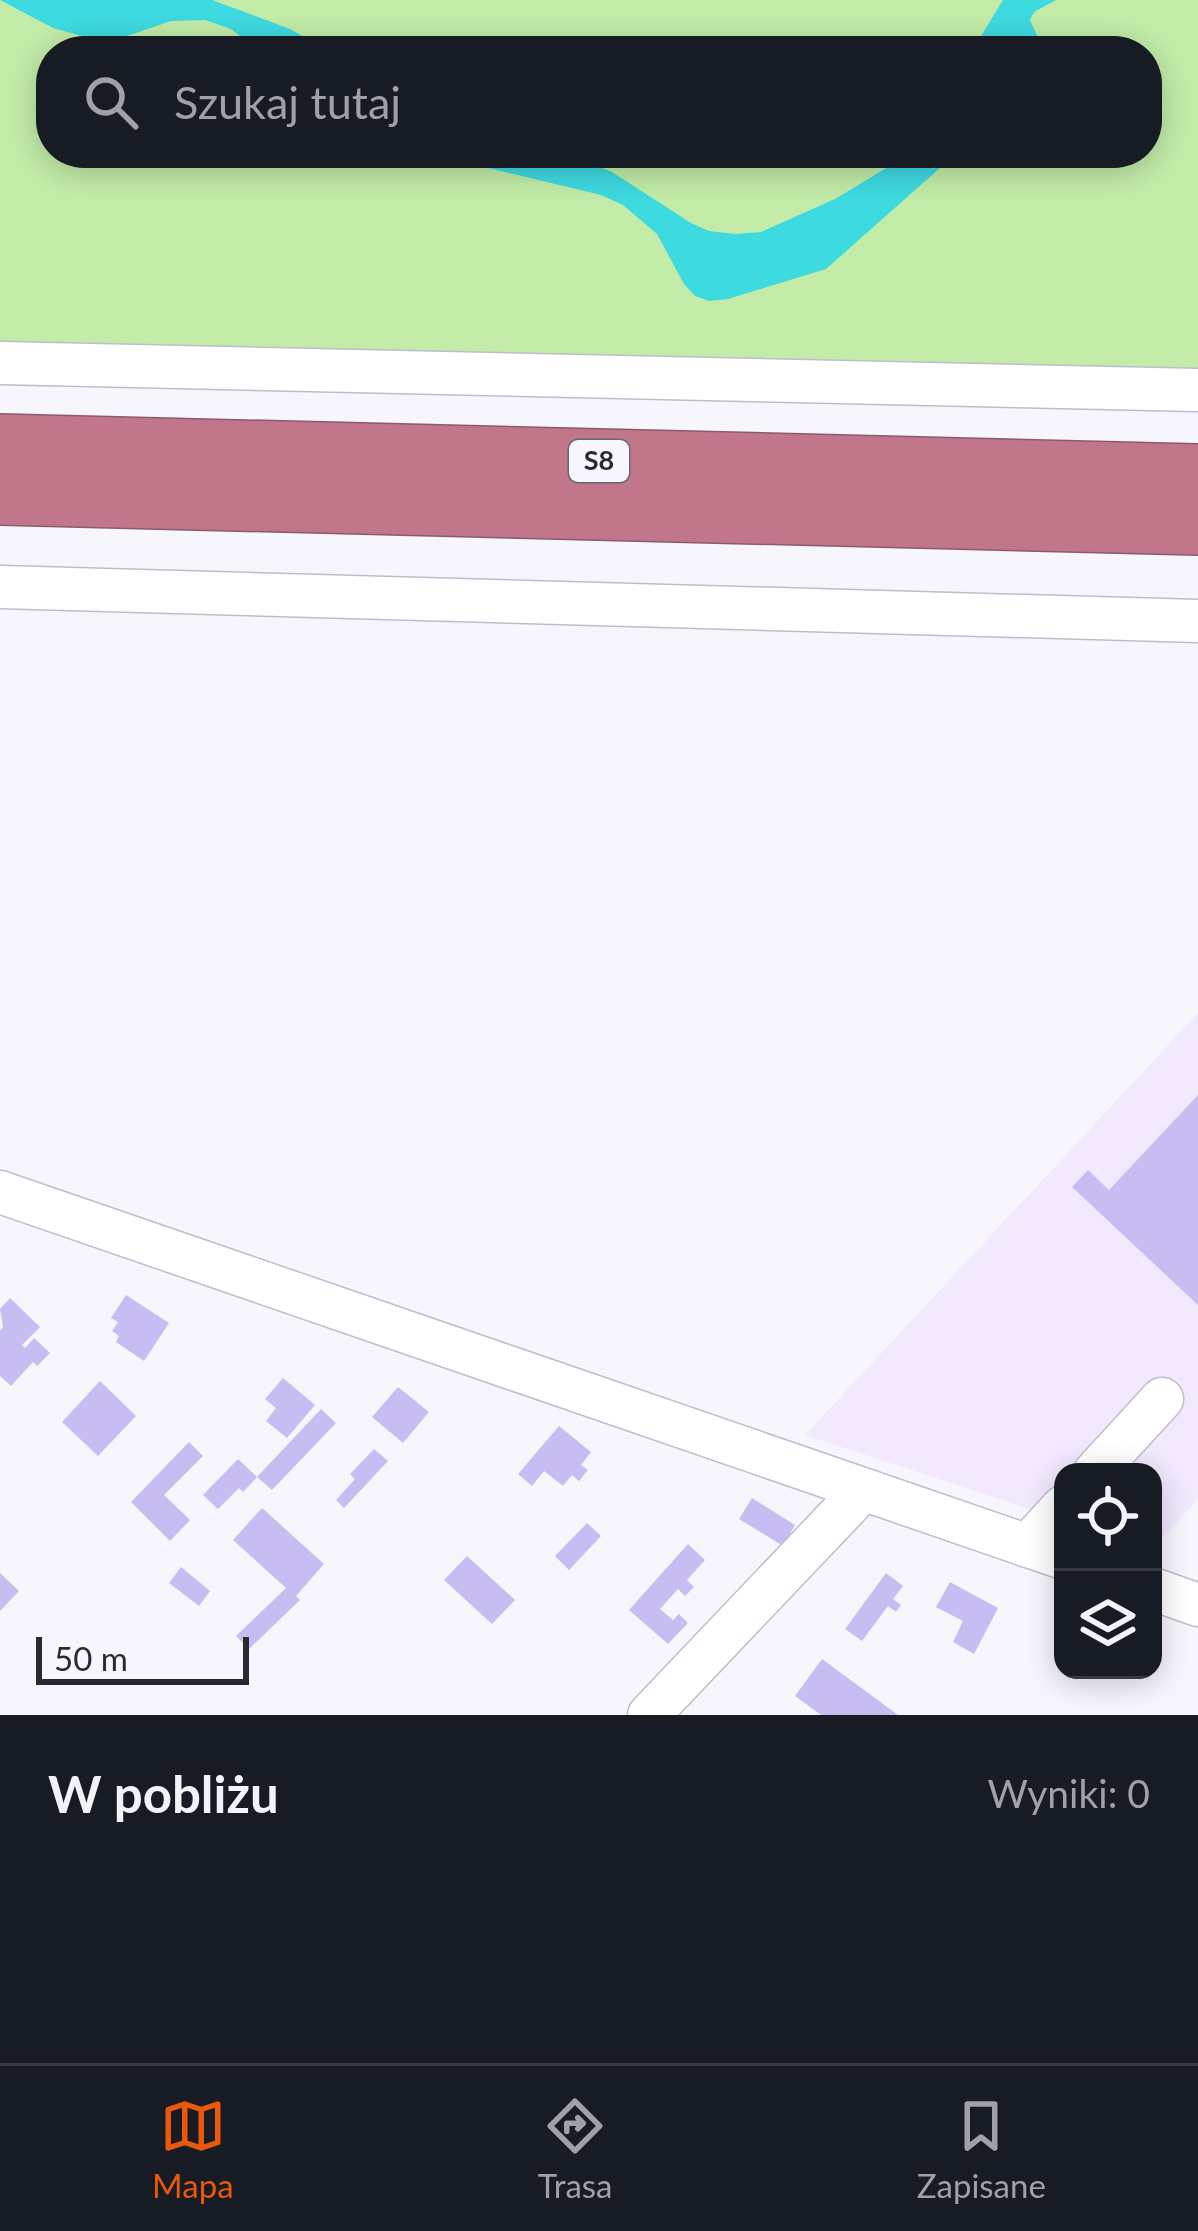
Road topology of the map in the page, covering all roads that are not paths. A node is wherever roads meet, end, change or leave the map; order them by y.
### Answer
1 (0, 363) edge
2 (1198, 390) edge
3 (0, 446) edge
4 (1198, 476) edge
5 (0, 494) edge
6 (1198, 523) edge
7 (0, 587) edge
8 (1198, 621) edge
9 (0, 1192) edge
10 (1162, 1399) dead end
11 (1103, 1463) edge
12 (862, 1490) junction
13 (1045, 1552) edge
14 (1162, 1592) edge
15 (1198, 1605) edge
16 (649, 1715) edge

1 - 2 street
3 - 4 highway, S8
5 - 6 highway, S8
7 - 8 street
9 - 12 street
10 - 11 street
12 - 13 street
12 - 16 street
14 - 15 street

